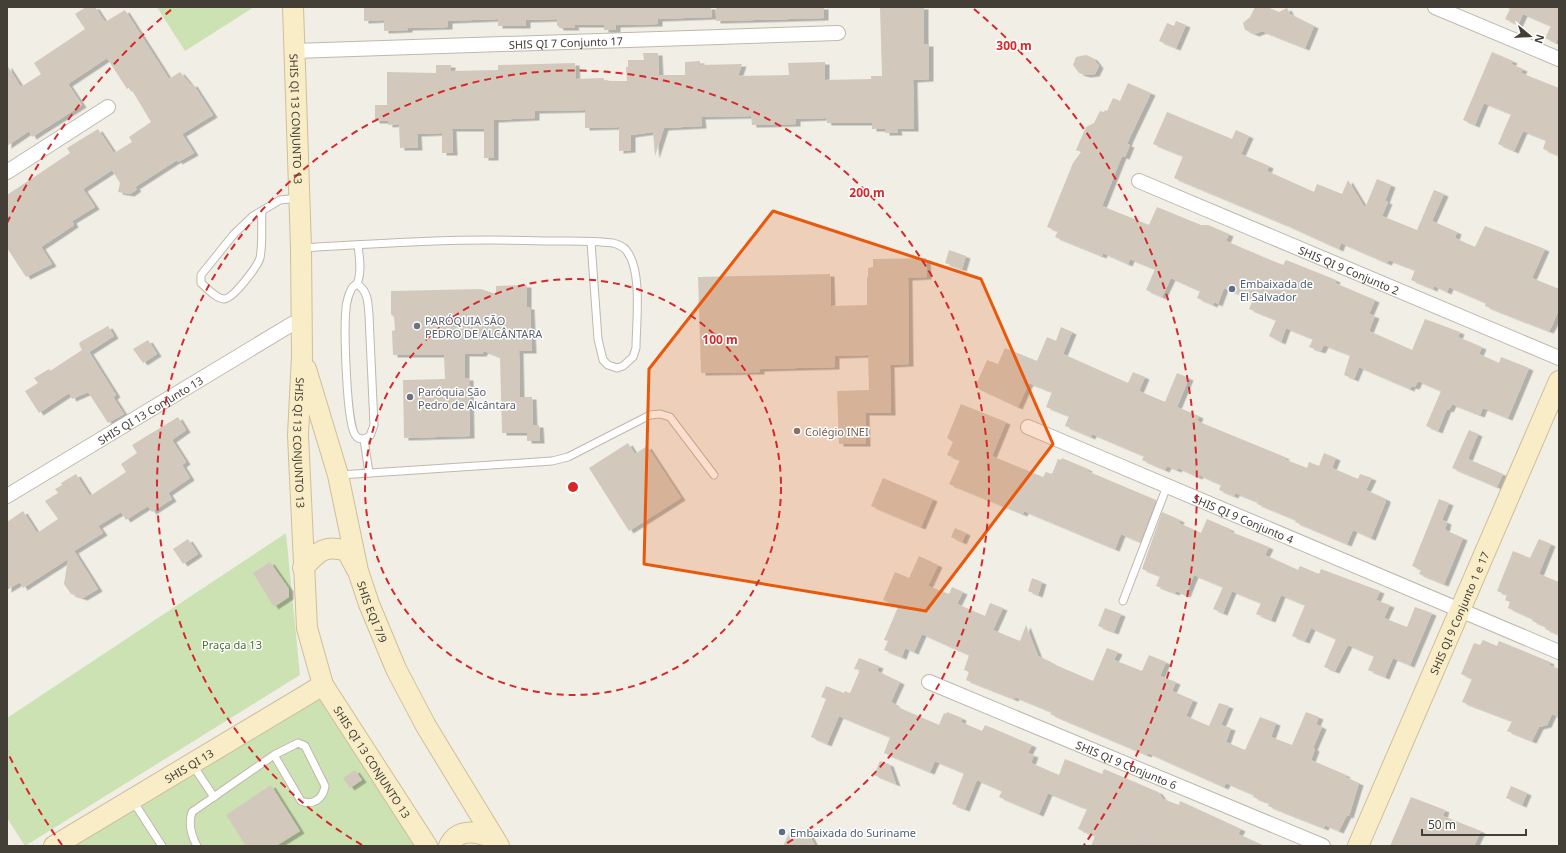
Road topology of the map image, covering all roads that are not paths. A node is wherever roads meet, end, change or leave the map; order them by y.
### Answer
1 (293, 7) edge
2 (1435, 7) edge
3 (838, 33) dead end
4 (294, 51) junction
5 (1559, 59) edge
6 (108, 107) dead end
7 (7, 172) edge
8 (1139, 181) dead end
9 (299, 198) junction
10 (262, 211) junction
11 (591, 242) junction
12 (358, 245) junction
13 (301, 248) junction
14 (357, 284) junction
15 (292, 324) dead end
16 (302, 356) junction
17 (1559, 358) edge
18 (1559, 381) edge
19 (1028, 427) dead end
20 (364, 439) junction
21 (369, 473) junction
22 (338, 475) junction
23 (714, 475) dead end
24 (1167, 486) junction
25 (7, 496) edge
26 (303, 568) junction
27 (358, 571) junction
28 (1123, 600) dead end
29 (1459, 611) junction
30 (1559, 652) edge
31 (929, 682) dead end
32 (323, 685) junction
33 (274, 755) junction
34 (192, 764) junction
35 (214, 797) junction
36 (132, 799) junction
37 (496, 842) edge
38 (54, 846) edge
39 (162, 846) edge
40 (197, 846) edge
41 (427, 846) edge
42 (449, 846) edge
43 (1323, 846) edge
44 (1358, 846) edge

1 - 4 street, SHIS QI 13 CONJUNTO 13
2 - 5 street
3 - 4 street, SHIS QI 7 Conjunto 17
4 - 9 street, SHIS QI 13 CONJUNTO 13
6 - 7 street
8 - 17 street, SHIS QI 9 Conjunto 2
9 - 10 lane
9 - 13 street, SHIS QI 13 CONJUNTO 13
10 - 10 lane
11 - 11 lane
11 - 12 lane
12 - 13 lane
12 - 14 lane
13 - 16 street, SHIS QI 13 CONJUNTO 13
14 - 20 lane
14 - 20 lane
15 - 25 street, SHIS QI 13 Conjunto 13
16 - 22 street, SHIS EQI 7/9
16 - 26 street, SHIS QI 13 CONJUNTO 13
18 - 29 street, SHIS QI 9 Conjunto 1 e 17
19 - 24 street, SHIS QI 9 Conjunto 4
20 - 21 lane
21 - 22 lane
21 - 23 lane
22 - 27 street, SHIS EQI 7/9
24 - 28 lane
24 - 29 street, SHIS QI 9 Conjunto 4
26 - 27 street
26 - 32 street, SHIS QI 13 CONJUNTO 13
27 - 37 street, SHIS EQI 7/9
29 - 30 street, SHIS QI 9 Conjunto 4
29 - 44 street, SHIS QI 9 Conjunto 1 e 17
31 - 43 street, SHIS QI 9 Conjunto 6
32 - 34 street, SHIS QI 13
32 - 41 street, SHIS QI 13 CONJUNTO 13
33 - 33 lane
33 - 35 lane
34 - 35 lane
34 - 36 street, SHIS QI 13
35 - 40 lane
36 - 38 street, SHIS QI 13
36 - 39 lane
37 - 42 street

